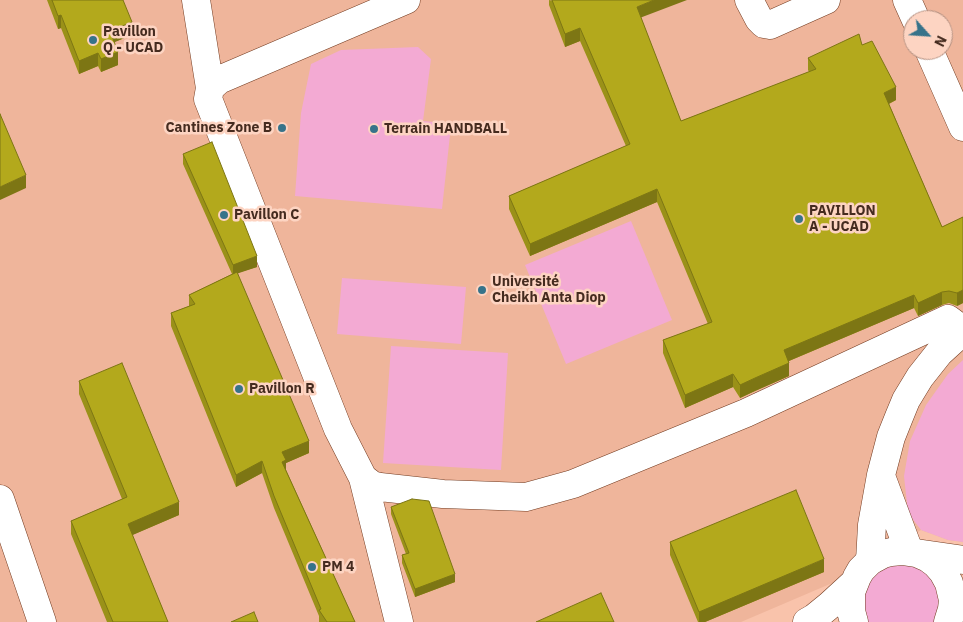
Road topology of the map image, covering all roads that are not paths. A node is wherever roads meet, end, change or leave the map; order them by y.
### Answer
1 (196, 0) edge
2 (406, 0) edge
3 (750, 0) edge
4 (826, 0) edge
5 (933, 60) edge
6 (210, 88) junction
7 (963, 127) edge
8 (963, 331) edge
9 (880, 475) junction
10 (363, 478) junction
11 (0, 499) edge
12 (914, 553) junction
13 (963, 560) edge
14 (870, 561) junction
15 (854, 583) junction
16 (963, 613) edge
17 (42, 622) edge
18 (399, 622) edge
19 (806, 622) edge
20 (854, 622) edge
21 (948, 622) edge
22 (954, 622) edge

1 - 6 street
2 - 6 street
3 - 4 street
5 - 7 street
6 - 10 street
8 - 9 street
8 - 10 street
9 - 12 street
9 - 14 street
10 - 18 street
11 - 17 street
12 - 13 street
12 - 14 street
12 - 21 street
14 - 15 street
15 - 19 street
15 - 20 street
16 - 22 street

